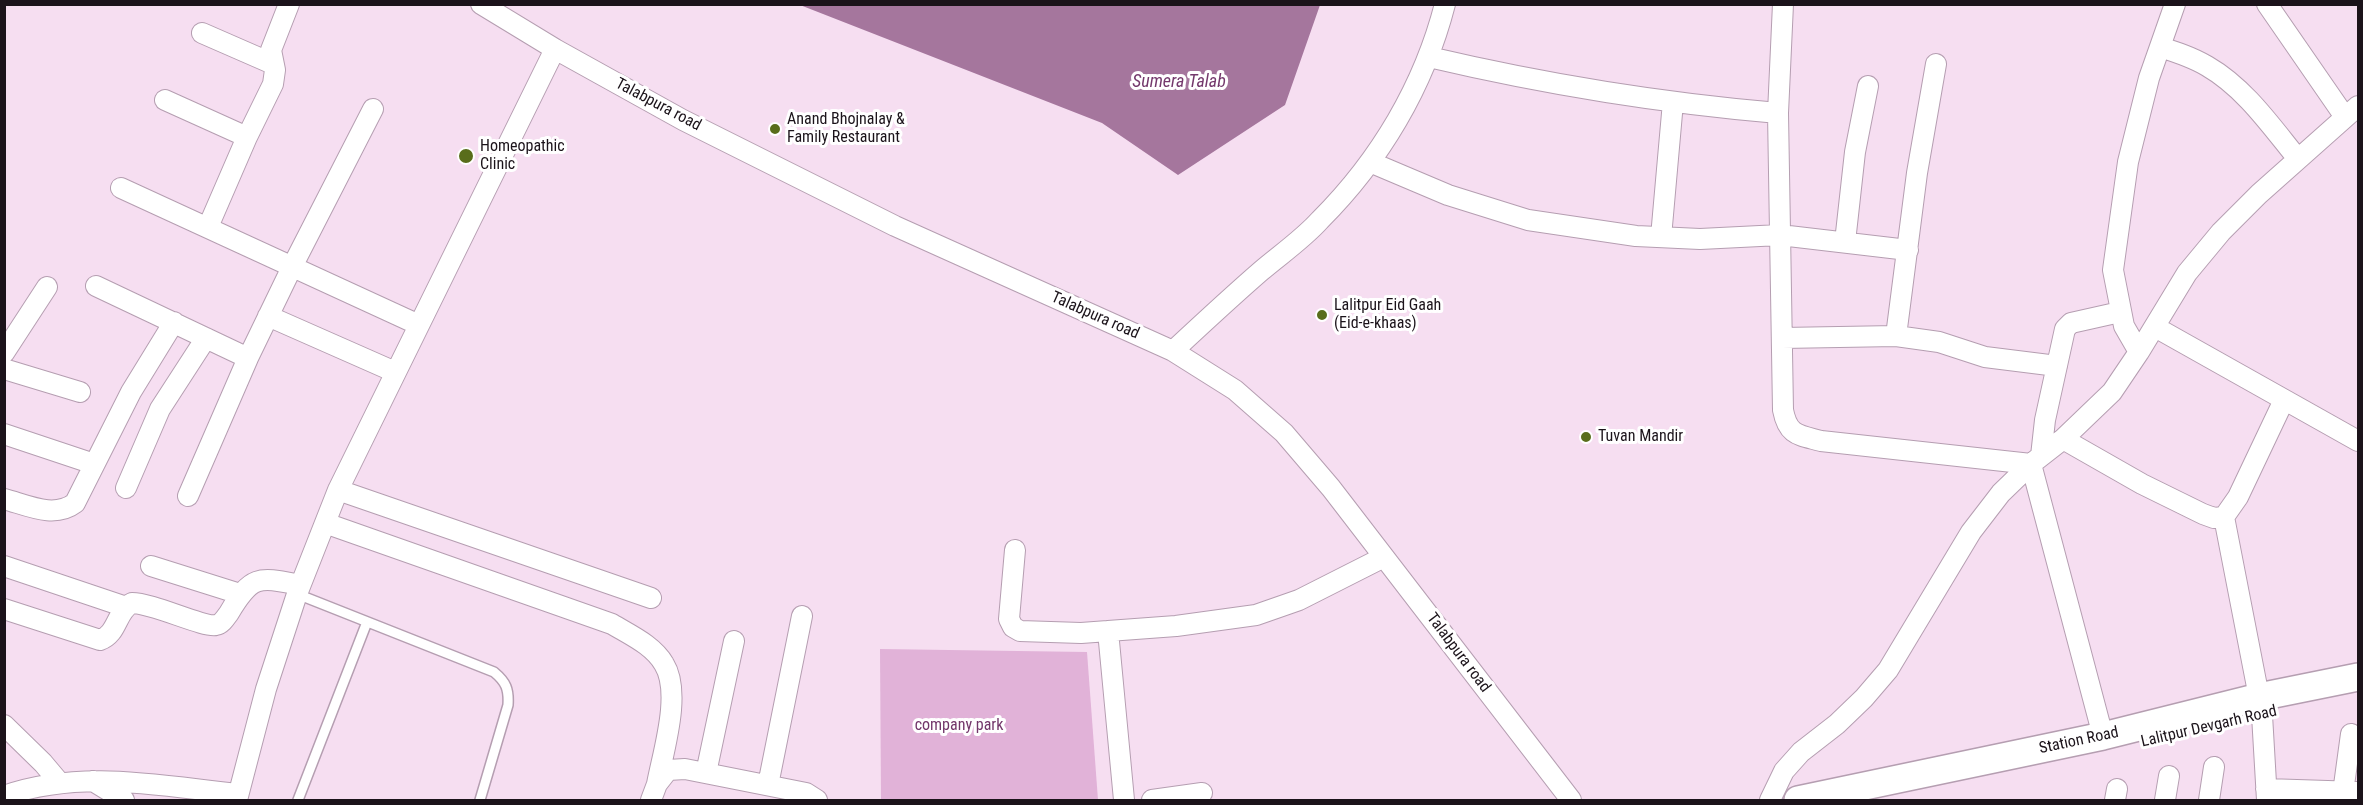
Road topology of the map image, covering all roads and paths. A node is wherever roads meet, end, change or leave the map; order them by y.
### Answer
1 (289, 4) edge
2 (481, 4) edge
3 (1445, 4) edge
4 (1783, 4) edge
5 (2175, 4) edge
6 (2267, 4) edge
7 (202, 33) dead end
8 (2160, 47) junction
9 (555, 49) junction
10 (1429, 57) junction
11 (273, 64) junction
12 (1936, 64) dead end
13 (1868, 86) dead end
14 (165, 100) dead end
15 (1673, 102) junction
16 (373, 109) dead end
17 (2352, 111) edge
18 (1778, 113) junction
19 (247, 137) junction
20 (2298, 159) junction
21 (1370, 162) junction
22 (121, 188) dead end
23 (208, 227) junction
24 (1780, 234) junction
25 (1661, 237) junction
26 (1845, 242) junction
27 (1908, 250) junction
28 (293, 265) junction
29 (96, 286) dead end
30 (47, 287) dead end
31 (2120, 312) junction
32 (268, 316) junction
33 (174, 322) junction
34 (419, 325) junction
35 (2155, 327) junction
36 (1896, 336) junction
37 (206, 338) junction
38 (1782, 338) junction
39 (1173, 351) junction
40 (2139, 352) junction
41 (4, 353) edge
42 (248, 358) junction
43 (2056, 366) junction
44 (4, 369) edge
45 (395, 372) junction
46 (80, 392) dead end
47 (2283, 400) junction
48 (4, 434) edge
49 (2064, 439) junction
50 (2358, 441) edge
51 (2036, 460) junction
52 (94, 464) junction
53 (126, 488) dead end
54 (338, 490) junction
55 (188, 496) dead end
56 (4, 499) edge
57 (2224, 517) junction
58 (325, 523) junction
59 (1015, 550) dead end
60 (1384, 557) junction
61 (4, 566) edge
62 (151, 566) dead end
63 (299, 590) junction
64 (240, 594) junction
65 (651, 598) dead end
66 (126, 607) junction
67 (4, 609) edge
68 (802, 616) dead end
69 (367, 622) junction
70 (1108, 631) junction
71 (734, 641) dead end
72 (2358, 678) edge
73 (2358, 693) edge
74 (2260, 706) junction
75 (4, 725) edge
76 (2351, 734) dead end
77 (2103, 736) junction
78 (2214, 767) dead end
79 (706, 773) junction
80 (2169, 776) dead end
81 (92, 781) junction
82 (59, 782) junction
83 (768, 785) junction
84 (654, 792) edge
85 (1202, 793) dead end
86 (2266, 795) edge
87 (2348, 795) edge
88 (4, 796) edge
89 (238, 797) edge
90 (124, 801) edge
91 (298, 801) edge
92 (480, 801) edge
93 (817, 801) edge
94 (1124, 801) edge
95 (1152, 801) edge
96 (1570, 801) edge
97 (1770, 801) edge
98 (1798, 801) edge
99 (1883, 801) edge
100 (2165, 801) edge
101 (2209, 801) edge

1 - 11 street
2 - 9 street, Talabpura road
3 - 10 street
4 - 18 street
5 - 8 street
6 - 17 street
7 - 11 street
8 - 20 street
8 - 31 street
9 - 34 street
9 - 39 street, Talabpura road
10 - 15 street
10 - 21 street
11 - 19 street
12 - 27 street
13 - 26 street
14 - 19 street
15 - 18 street
15 - 25 street
16 - 28 street
17 - 20 street
18 - 24 street
19 - 23 street
20 - 35 street
21 - 25 street
21 - 39 street
22 - 23 street
23 - 28 street
24 - 25 street
24 - 26 street
24 - 38 street
26 - 27 street
27 - 36 street
28 - 32 street
28 - 34 street
29 - 33 street
30 - 41 street
31 - 40 street
31 - 43 street
32 - 42 street
32 - 45 street
33 - 37 street
33 - 52 street
34 - 45 street
35 - 40 street
35 - 47 street
36 - 38 street
36 - 43 street
37 - 42 street
37 - 53 street
38 - 51 street
39 - 60 street, Talabpura road
40 - 49 street
42 - 55 street
43 - 51 street
44 - 46 street
45 - 54 street
47 - 50 street
47 - 57 street
48 - 52 street
49 - 51 street
49 - 57 street
51 - 77 street
51 - 97 street
52 - 56 street
54 - 58 street
54 - 65 street
57 - 74 street
58 - 63 street
58 - 84 street
59 - 70 street
60 - 70 street
60 - 96 street, Talabpura road
61 - 66 street
62 - 64 street
63 - 64 street
63 - 69 lane
63 - 89 street
64 - 66 street
66 - 67 street
68 - 83 street
69 - 91 lane
69 - 92 lane
70 - 94 street
71 - 79 street
72 - 74 main road, Station Road
73 - 74 main road, Lalitpur Devgarh Road
74 - 77 main road, Station Road
74 - 86 street
74 - 99 main road, Lalitpur Devgarh Road
75 - 82 street
76 - 87 street
77 - 98 main road, Station Road
78 - 101 street
79 - 83 street
79 - 84 street
80 - 100 street
81 - 82 street
81 - 89 street
81 - 90 street
82 - 88 street
83 - 93 street
85 - 95 street
86 - 87 street

